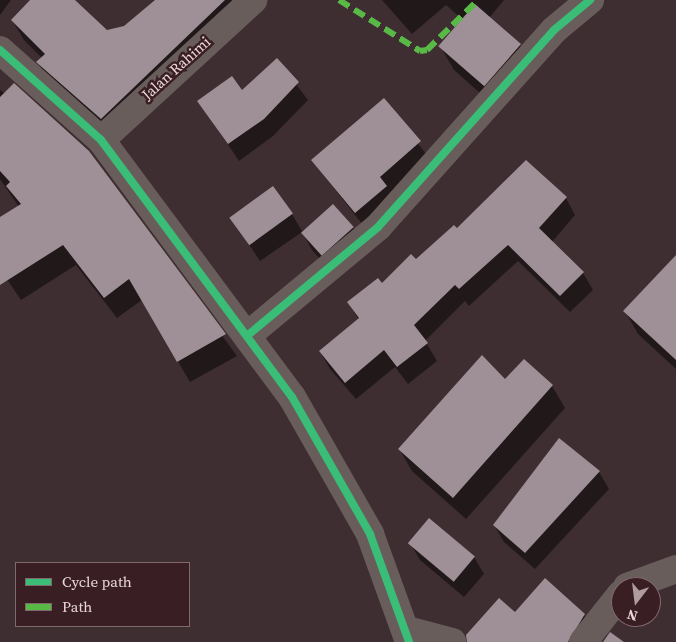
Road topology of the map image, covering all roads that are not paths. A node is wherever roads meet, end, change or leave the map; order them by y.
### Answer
1 (253, 0) edge
2 (590, 0) edge
3 (0, 50) edge
4 (101, 140) junction
5 (248, 335) junction
6 (676, 569) edge
7 (654, 577) edge
8 (611, 606) edge
9 (408, 636) edge
10 (452, 642) edge
11 (582, 642) edge

1 - 4 street, Jalan Rahimi
2 - 5 street
3 - 4 street
4 - 5 street
5 - 9 street
6 - 7 street
8 - 11 street
9 - 10 street

